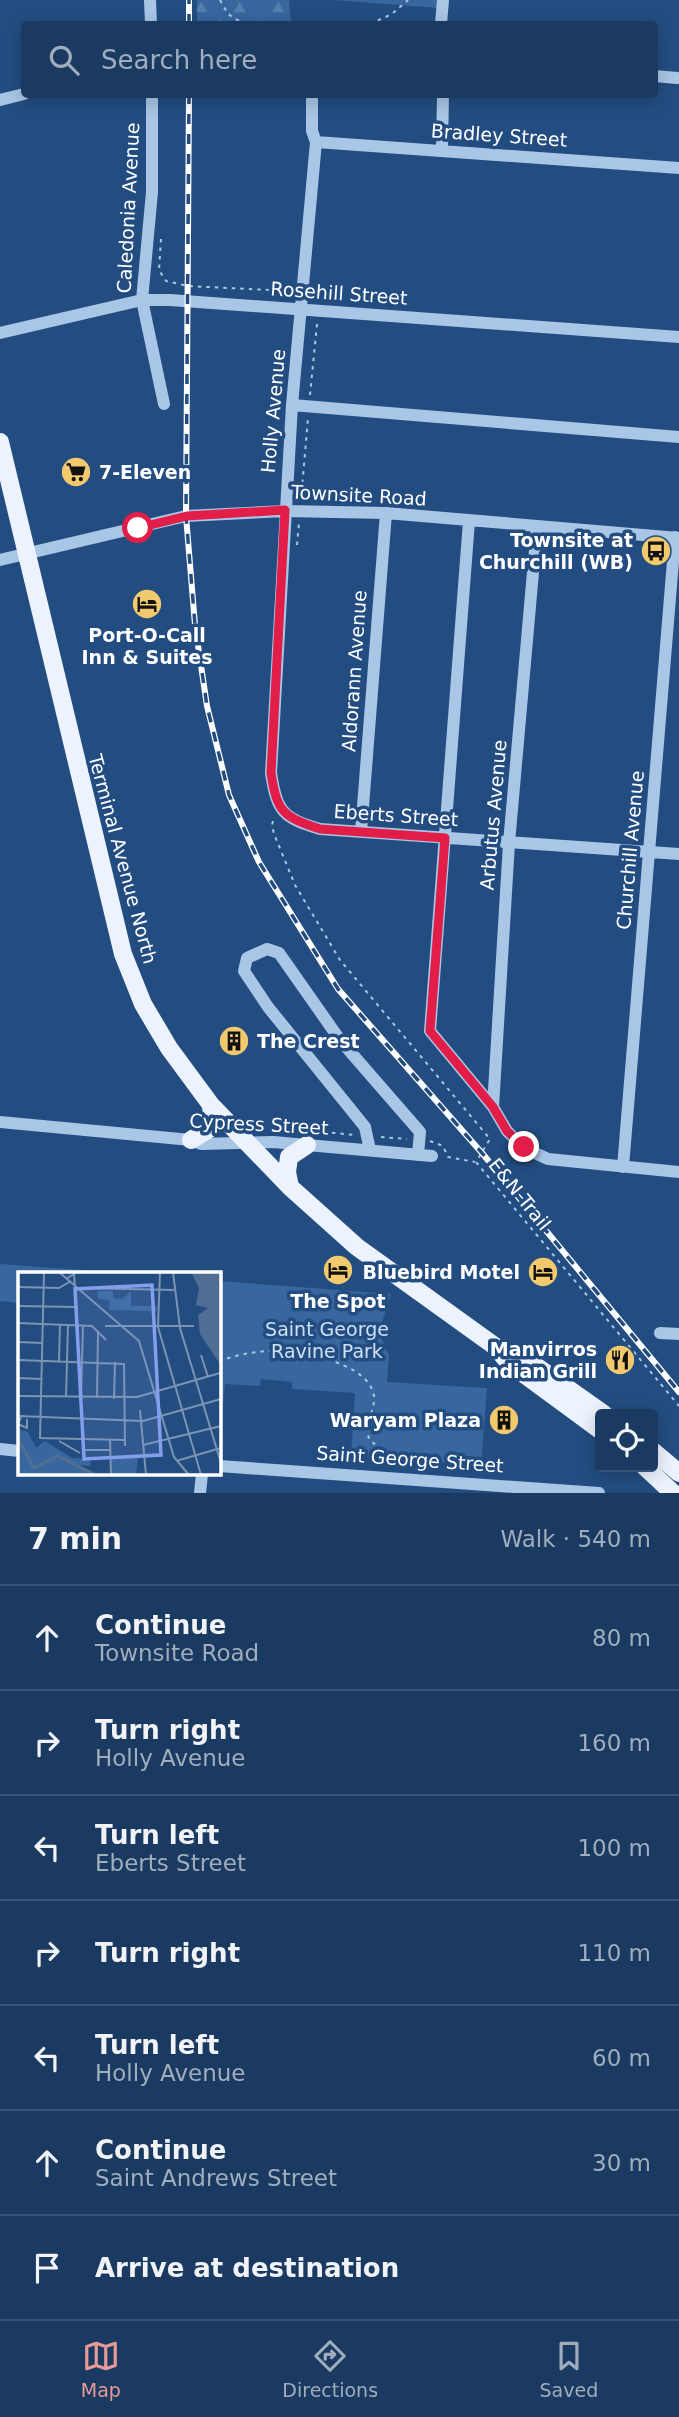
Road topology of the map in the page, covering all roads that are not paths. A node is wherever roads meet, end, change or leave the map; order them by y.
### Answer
1 (150, 0) edge
2 (443, 0) edge
3 (151, 21) edge
4 (442, 21) edge
5 (658, 76) edge
6 (677, 78) dead end
7 (21, 95) edge
8 (152, 98) edge
9 (312, 98) edge
10 (443, 98) edge
11 (0, 100) edge
12 (316, 142) junction
13 (442, 150) junction
14 (679, 168) edge
15 (142, 300) junction
16 (302, 310) junction
17 (0, 333) edge
18 (679, 337) edge
19 (164, 404) dead end
20 (292, 405) junction
21 (679, 437) edge
22 (0, 442) edge
23 (285, 510) junction
24 (386, 513) junction
25 (469, 521) junction
26 (537, 527) junction
27 (677, 538) edge
28 (26, 554) junction
29 (0, 560) edge
30 (279, 815) joint
31 (361, 832) junction
32 (445, 838) junction
33 (509, 842) junction
34 (649, 852) junction
35 (679, 854) edge
36 (211, 1105) junction
37 (493, 1107) junction
38 (0, 1122) edge
39 (191, 1140) junction
40 (248, 1144) junction
41 (307, 1145) junction
42 (370, 1150) junction
43 (623, 1167) junction
44 (679, 1172) edge
45 (290, 1186) junction
46 (660, 1332) dead end
47 (679, 1334) edge
48 (499, 1349) junction
49 (597, 1409) edge
50 (595, 1426) edge
51 (0, 1449) edge
52 (18, 1451) edge
53 (658, 1455) edge
54 (220, 1466) edge
55 (650, 1472) edge
56 (679, 1473) edge
57 (598, 1493) edge
58 (673, 1493) edge

1 - 3 street
2 - 4 street
5 - 6 street
7 - 11 street
8 - 15 street, Caledonia Avenue
9 - 12 street, Holly Avenue
10 - 13 street
12 - 13 street, Bradley Street
12 - 16 street, Holly Avenue
13 - 14 street, Bradley Street
15 - 16 street, Rosehill Street
15 - 17 street, Rosehill Street
15 - 19 street, Caledonia Avenue
16 - 18 street, Rosehill Street
16 - 20 street, Holly Avenue
20 - 21 street
20 - 23 street, Holly Avenue
22 - 28 main road, Terminal Avenue North
23 - 24 street, Townsite Road
23 - 28 street, Townsite Road
23 - 30 street, Holly Avenue
24 - 25 street, Townsite Road
24 - 31 street, Aldorann Avenue
25 - 26 street, Townsite Road
25 - 32 street
26 - 27 street, Townsite Road
26 - 33 street, Arbutus Avenue
27 - 34 street, Churchill Avenue
28 - 29 street, Townsite Road
28 - 36 main road, Terminal Avenue North
30 - 31 street, Eberts Street
31 - 32 street, Eberts Street
32 - 33 street, Eberts Street
32 - 37 street
33 - 34 street, Eberts Street
33 - 37 street, Arbutus Avenue
34 - 35 street, Eberts Street
34 - 43 street, Churchill Avenue
36 - 39 main road
36 - 40 main road, Terminal Avenue North
37 - 43 street
38 - 39 street, Cypress Street
39 - 40 street, Cypress Street
40 - 41 street, Cypress Street
40 - 45 main road, Terminal Avenue North
41 - 42 street, Cypress Street
41 - 45 main road
42 - 42 street, Cypress Street
43 - 44 street
45 - 48 main road, Terminal Avenue North
46 - 47 street
48 - 49 main road, Terminal Avenue North
48 - 50 main road, Terminal Avenue North
51 - 52 street
53 - 56 main road
54 - 57 street, Saint George Street
55 - 58 main road

